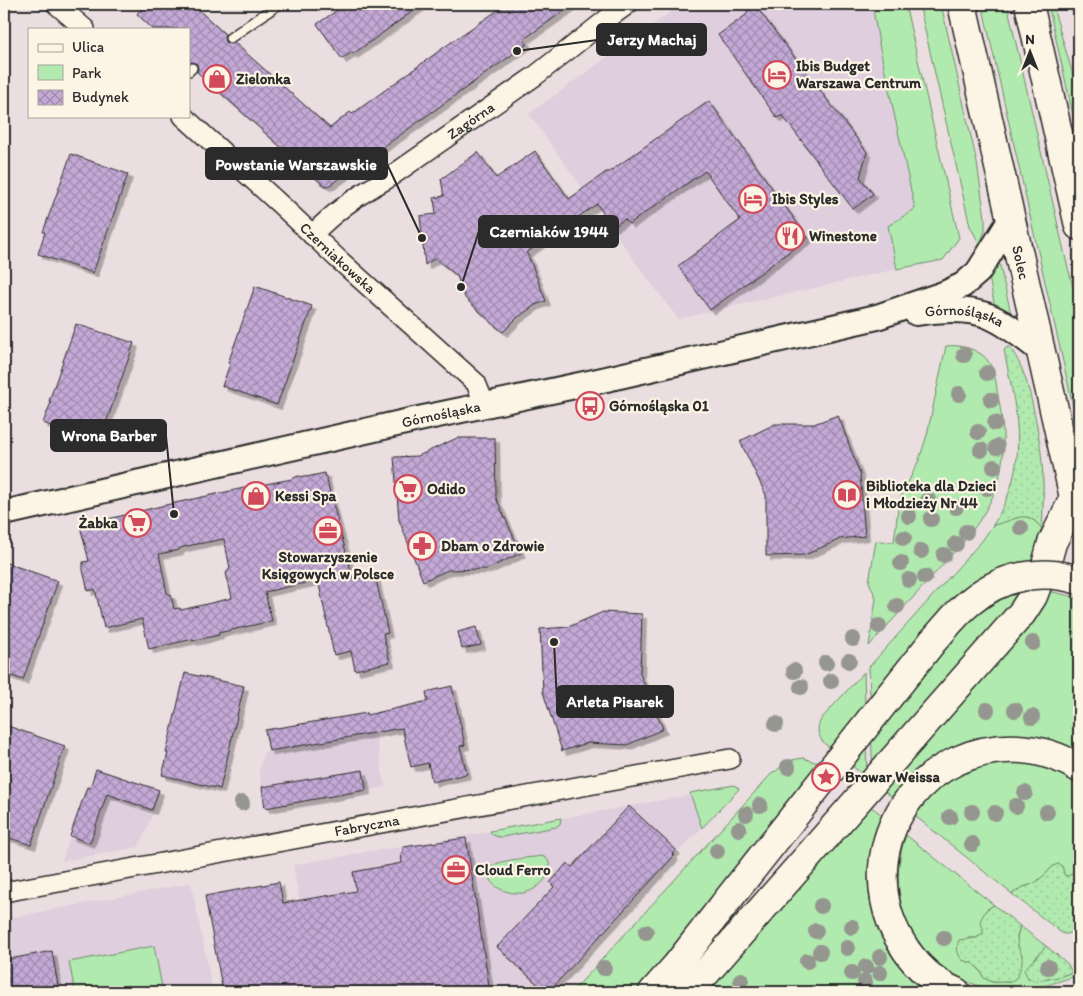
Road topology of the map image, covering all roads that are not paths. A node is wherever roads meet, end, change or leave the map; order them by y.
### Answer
1 (56, 4) edge
2 (279, 4) edge
3 (628, 4) edge
4 (962, 4) edge
5 (1029, 4) edge
6 (83, 28) edge
7 (230, 38) dead end
8 (1041, 56) junction
9 (185, 118) edge
10 (1079, 176) edge
11 (1010, 221) junction
12 (1079, 226) edge
13 (312, 235) junction
14 (877, 317) junction
15 (1040, 350) junction
16 (485, 405) junction
17 (1077, 509) edge
18 (4, 513) edge
19 (1079, 580) edge
20 (730, 759) dead end
21 (1079, 768) edge
22 (4, 892) edge
23 (653, 992) edge
24 (689, 992) edge
25 (956, 992) edge

1 - 6 street
2 - 7 lane
3 - 13 street, Zagórna
4 - 11 main road, Solec
5 - 8 main road
8 - 10 main road
8 - 12 main road
9 - 13 street, Czerniakowska
11 - 14 street, Górnośląska
11 - 15 main road, Solec
13 - 16 street, Czerniakowska
14 - 15 street, Górnośląska
14 - 16 street, Górnośląska
15 - 17 main road, Solec
16 - 18 street, Górnośląska
17 - 24 main road
19 - 23 main road, bridge
20 - 22 street, Fabryczna
21 - 25 main road

